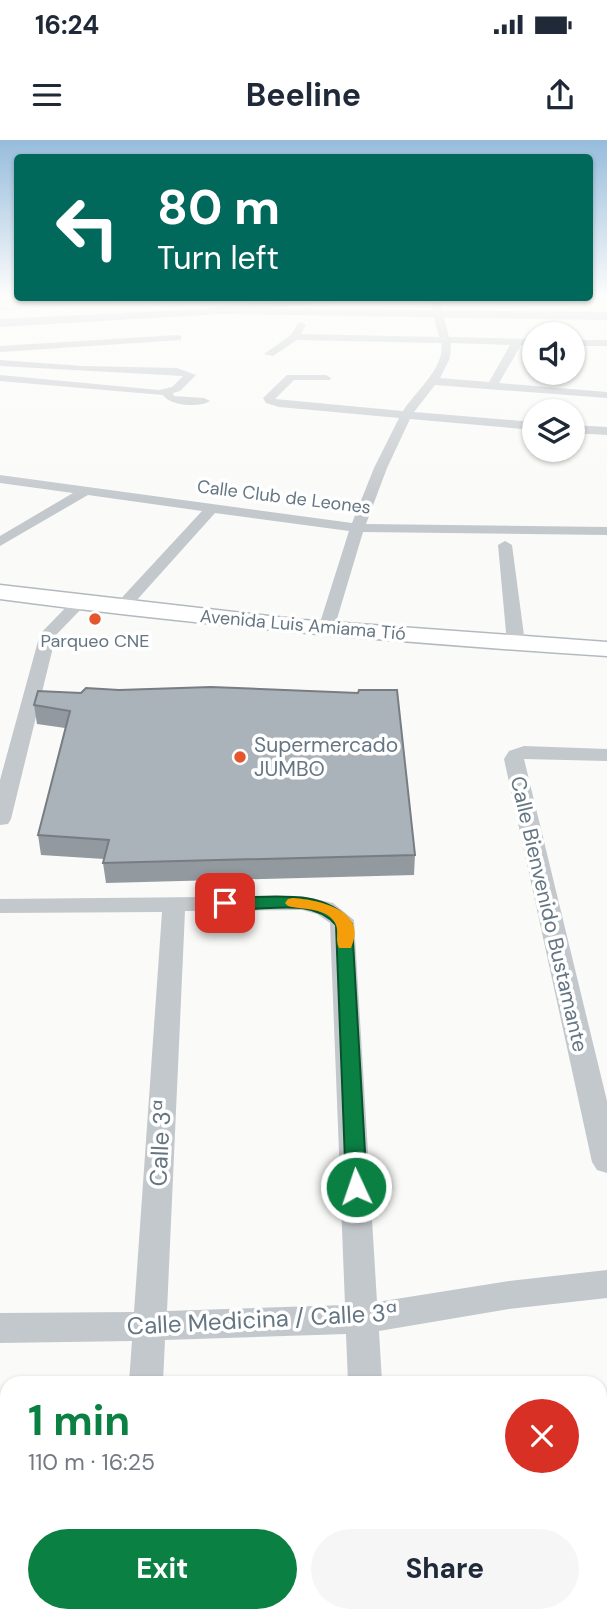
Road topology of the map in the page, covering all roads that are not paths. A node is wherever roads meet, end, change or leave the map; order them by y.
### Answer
1 (29, 365) edge
2 (164, 365) edge
3 (166, 365) edge
4 (442, 365) edge
5 (504, 365) edge
6 (0, 378) edge
7 (326, 378) dead end
8 (430, 381) junction
9 (492, 386) junction
10 (166, 392) junction
11 (607, 395) edge
12 (205, 401) dead end
13 (405, 416) junction
14 (522, 425) edge
15 (585, 430) edge
16 (607, 431) edge
17 (0, 479) edge
18 (86, 491) junction
19 (212, 508) junction
20 (355, 528) junction
21 (607, 531) edge
22 (0, 542) edge
23 (505, 545) dead end
24 (0, 592) edge
25 (79, 603) junction
26 (121, 608) junction
27 (326, 629) junction
28 (516, 643) junction
29 (607, 649) edge
30 (607, 755) edge
31 (0, 820) edge
32 (174, 904) junction
33 (0, 906) edge
34 (607, 1162) edge
35 (607, 1284) edge
36 (362, 1319) junction
37 (149, 1326) junction
38 (0, 1328) edge
39 (146, 1376) edge
40 (365, 1376) edge

1 - 2 street
3 - 10 street
4 - 8 street
5 - 9 street
6 - 10 street
7 - 13 street
8 - 9 street
8 - 13 street
9 - 11 street
10 - 12 street
13 - 14 street
13 - 20 street
15 - 16 street
17 - 18 street, Calle Club de Leones
18 - 19 street, Calle Club de Leones
18 - 22 street
19 - 20 street, Calle Club de Leones
19 - 26 street
20 - 21 street, Calle Club de Leones
20 - 27 street
23 - 28 street
24 - 25 main road, Avenida Luis Amiama Tió
25 - 26 main road, Avenida Luis Amiama Tió
25 - 31 street
26 - 27 main road, Avenida Luis Amiama Tió
27 - 28 main road, Avenida Luis Amiama Tió
28 - 29 main road, Avenida Luis Amiama Tió
30 - 34 street, Calle Bienvenido Bustamante
32 - 33 street
32 - 36 street
32 - 37 street, Calle 3ª
35 - 36 street, Calle Medicina / Calle 3ª
36 - 37 street, Calle Medicina / Calle 3ª
36 - 40 street
37 - 38 street, Calle Medicina / Calle 3ª
37 - 39 street, Calle 3ª

